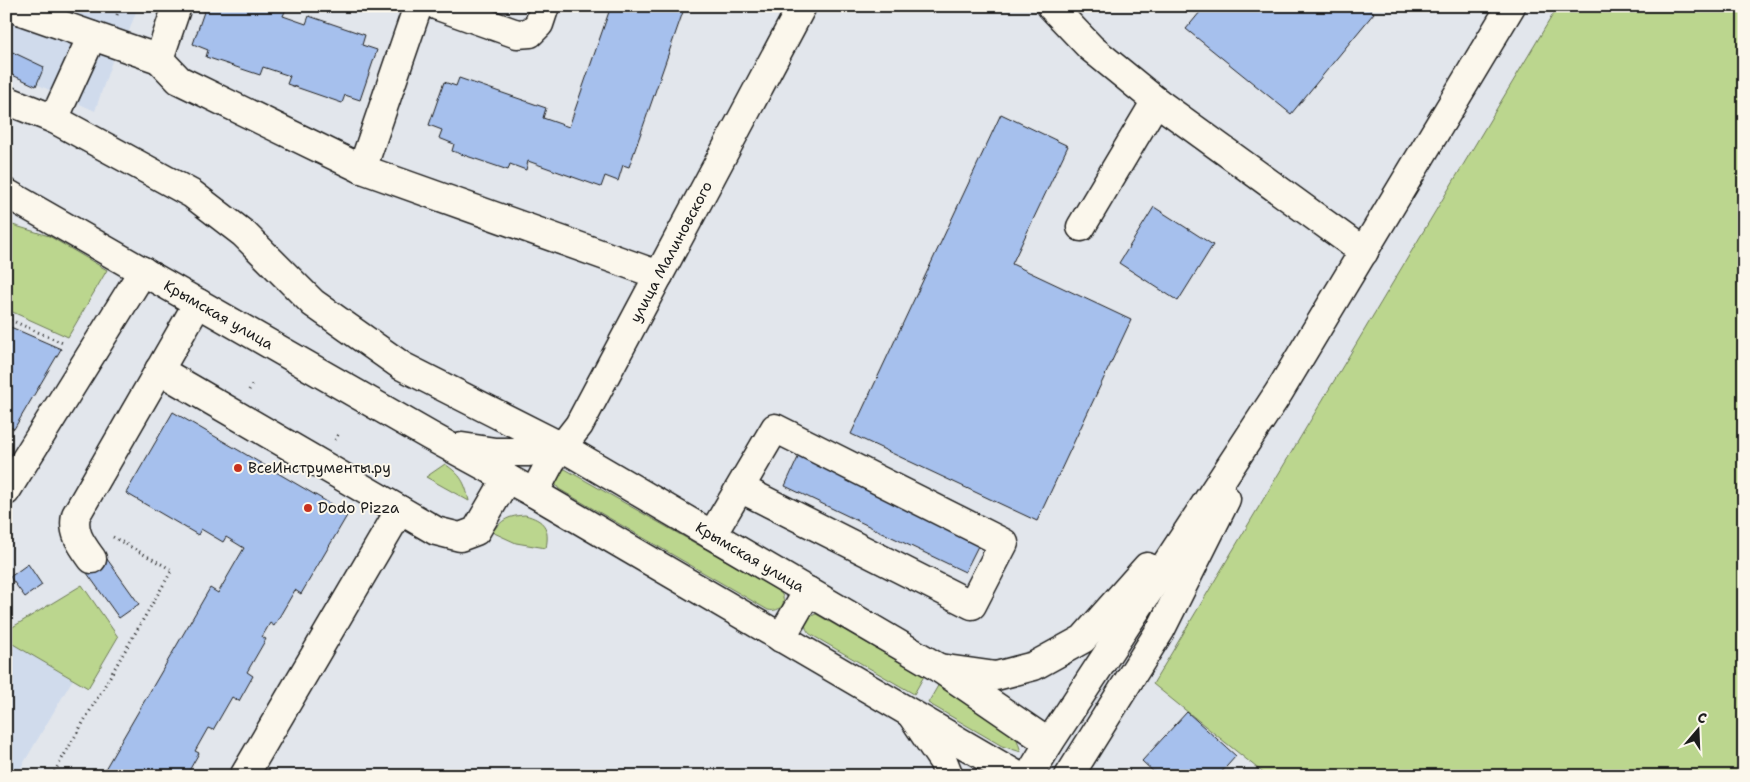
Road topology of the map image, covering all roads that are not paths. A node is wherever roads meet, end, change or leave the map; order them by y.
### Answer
1 (7, 6) edge
2 (177, 6) edge
3 (418, 6) edge
4 (438, 6) edge
5 (545, 6) edge
6 (802, 6) edge
7 (1051, 6) edge
8 (1510, 6) edge
9 (92, 36) junction
10 (159, 59) junction
11 (6, 100) edge
12 (1156, 101) junction
13 (54, 118) junction
14 (362, 168) junction
15 (6, 192) edge
16 (1081, 227) dead end
17 (1364, 252) junction
18 (143, 271) junction
19 (659, 275) junction
20 (198, 303) junction
21 (159, 370) junction
22 (1279, 392) junction
23 (430, 436) junction
24 (562, 447) junction
25 (507, 478) junction
26 (1217, 486) junction
27 (740, 488) junction
28 (6, 491) edge
29 (534, 493) junction
30 (400, 510) junction
31 (712, 535) junction
32 (92, 559) dead end
33 (808, 591) junction
34 (781, 638) junction
35 (940, 668) junction
36 (911, 714) junction
37 (1049, 743) junction
38 (244, 776) edge
39 (949, 776) edge
40 (1018, 776) edge
41 (1029, 776) edge
42 (1063, 776) edge
43 (1069, 776) edge

1 - 9 street
2 - 10 street
3 - 14 street
4 - 5 street
6 - 19 street, улица Малиновского
7 - 12 street
8 - 17 street
9 - 10 street
9 - 13 street
10 - 14 street
11 - 13 street
12 - 16 street
12 - 17 street
13 - 24 street
14 - 19 street
15 - 18 street, Крымская улица
17 - 22 street
18 - 20 street, Крымская улица
18 - 28 street
19 - 24 street, улица Малиновского
20 - 21 street
20 - 23 street, Крымская улица
21 - 30 street
21 - 32 street
22 - 26 street
22 - 43 street
23 - 24 street, Крымская улица
23 - 25 street, Крымская улица
24 - 29 street, улица Малиновского
24 - 31 street, Крымская улица
25 - 29 street, Крымская улица
25 - 30 street
26 - 35 street
26 - 37 street
27 - 27 street
27 - 31 street
29 - 34 street, Крымская улица
30 - 38 street
31 - 33 street, Крымская улица
33 - 34 street
33 - 35 street, Крымская улица
34 - 36 street, Крымская улица
35 - 37 street, Крымская улица
36 - 39 street
36 - 40 street, Крымская улица
37 - 41 street
37 - 42 street

